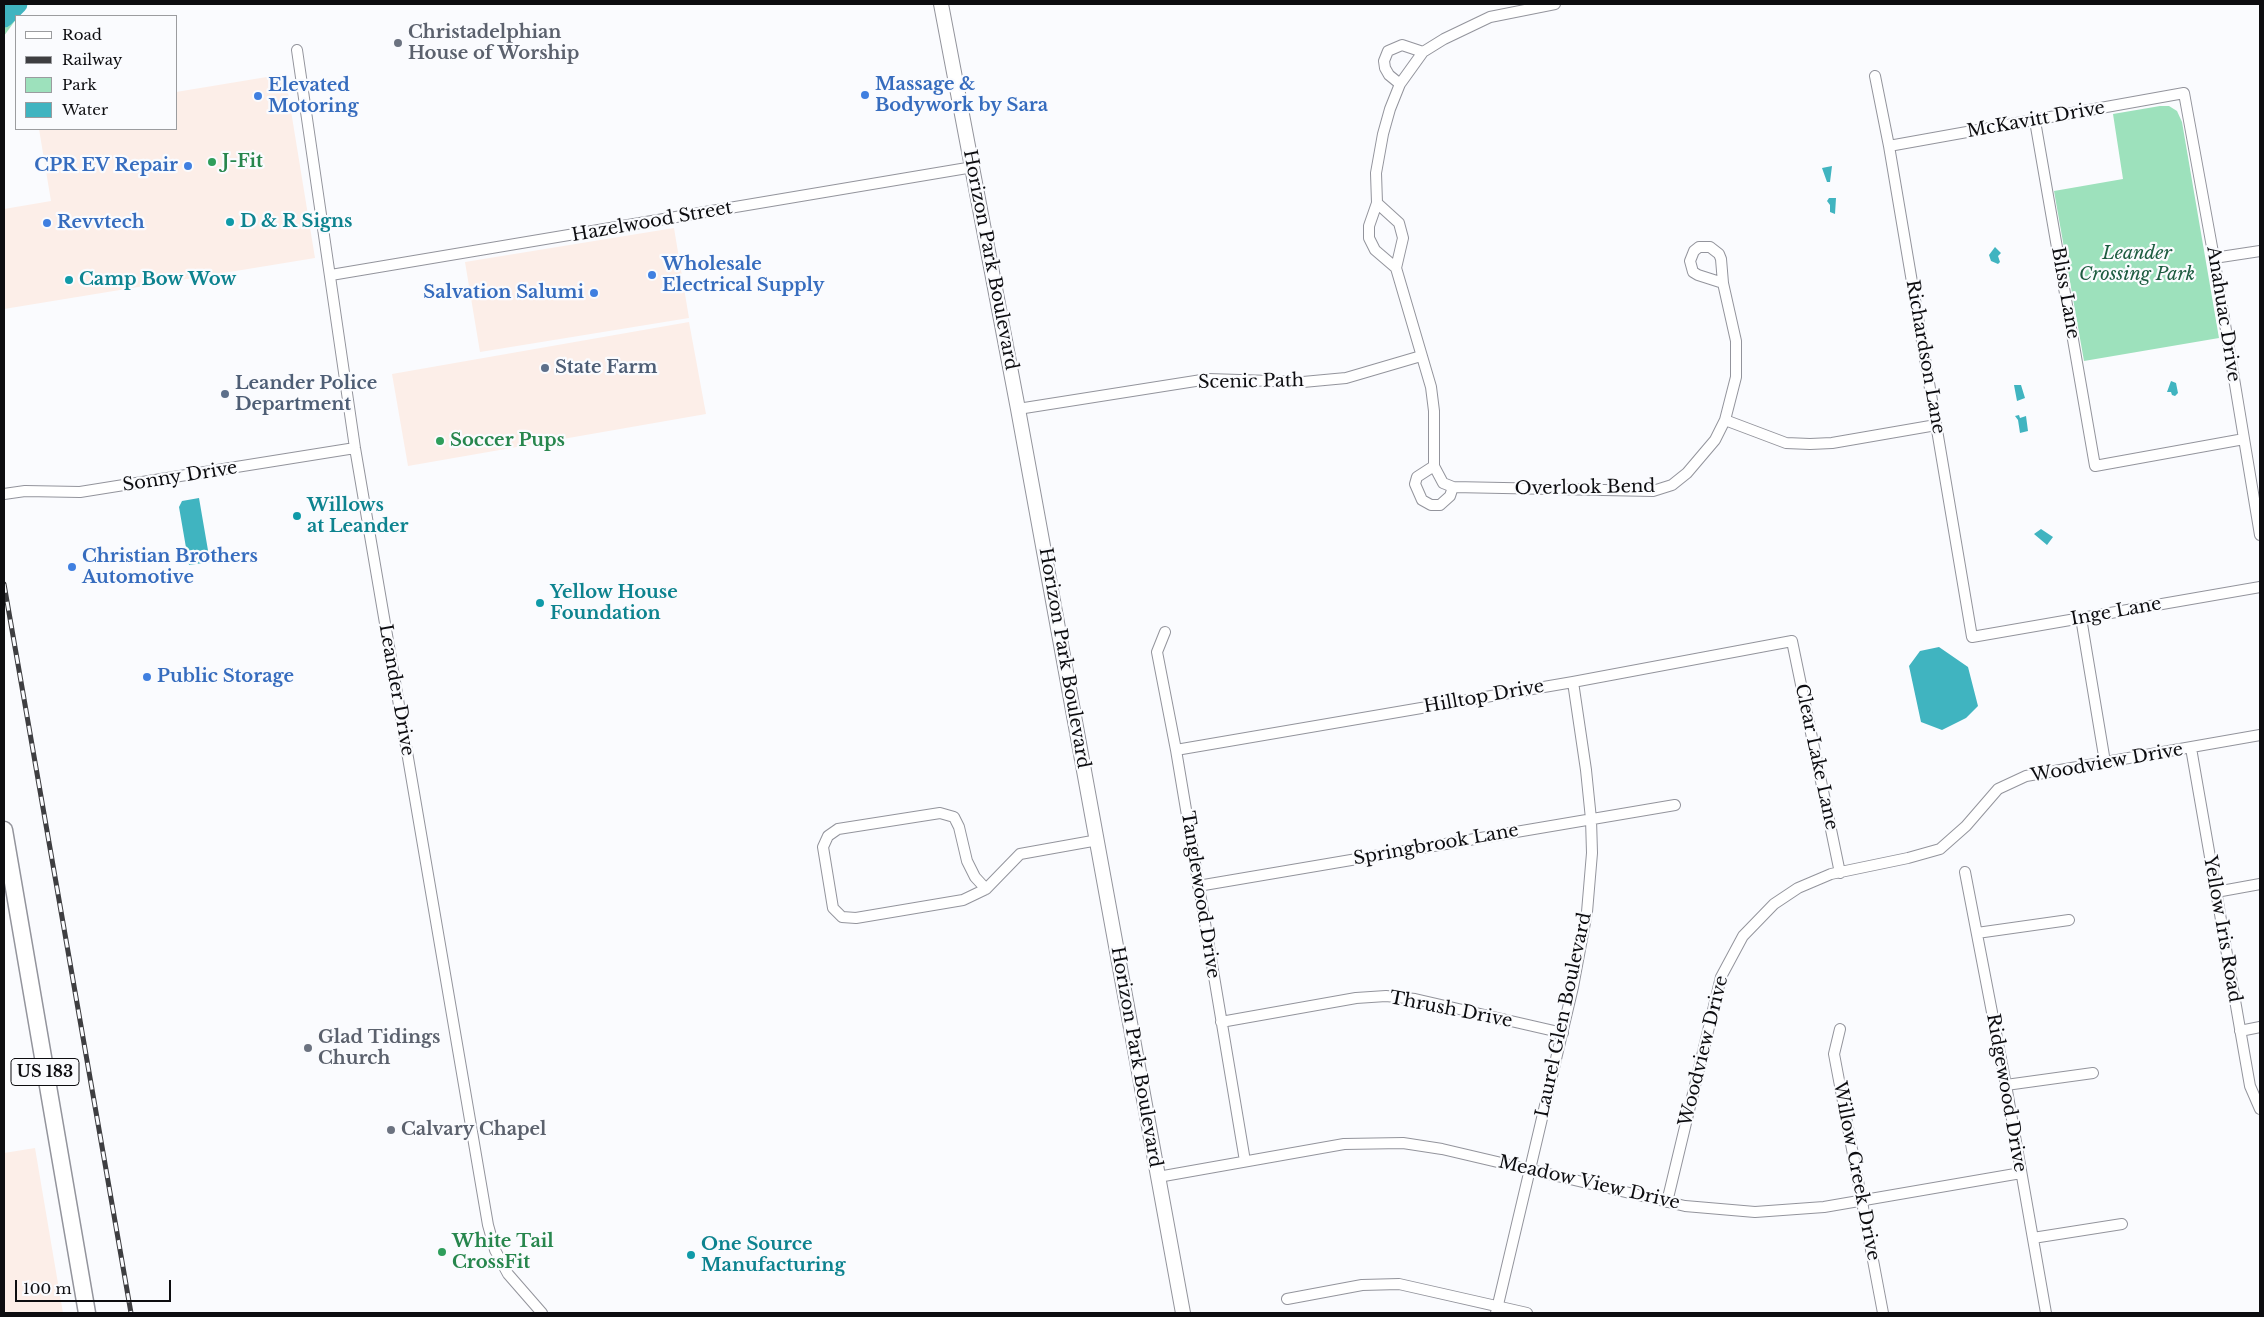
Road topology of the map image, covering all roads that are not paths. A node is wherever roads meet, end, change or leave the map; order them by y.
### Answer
1 (940, 4) edge
2 (1555, 4) edge
3 (298, 50) dead end
4 (1423, 52) junction
5 (1875, 76) dead end
6 (1400, 84) junction
7 (2184, 93) joint
8 (2035, 121) junction
9 (1889, 146) junction
10 (973, 167) junction
11 (1377, 203) junction
12 (2260, 252) edge
13 (2214, 258) junction
14 (1396, 268) junction
15 (331, 275) junction
16 (1723, 283) dead end
17 (1421, 356) junction
18 (1018, 409) junction
19 (1725, 420) junction
20 (1936, 425) junction
21 (2244, 439) junction
22 (355, 448) junction
23 (1434, 466) junction
24 (1453, 487) junction
25 (4, 494) edge
26 (2260, 535) edge
27 (2260, 587) edge
28 (2081, 618) junction
29 (1165, 632) dead end
30 (1972, 637) joint
31 (1792, 642) joint
32 (1573, 682) junction
33 (2260, 735) edge
34 (2191, 748) junction
35 (1176, 750) junction
36 (2105, 762) junction
37 (1675, 805) dead end
38 (1590, 819) junction
39 (4, 830) edge
40 (1098, 840) junction
41 (1965, 872) dead end
42 (1840, 873) junction
43 (2260, 884) edge
44 (1198, 886) junction
45 (986, 889) junction
46 (2216, 892) junction
47 (2069, 920) dead end
48 (1976, 933) junction
49 (1221, 1022) junction
50 (2260, 1027) edge
51 (1840, 1029) dead end
52 (2240, 1031) junction
53 (1563, 1033) junction
54 (2093, 1072) dead end
55 (2006, 1085) junction
56 (2260, 1109) edge
57 (1245, 1161) junction
58 (1530, 1169) junction
59 (2021, 1173) junction
60 (1158, 1177) junction
61 (1862, 1200) junction
62 (1667, 1202) junction
63 (2122, 1224) dead end
64 (2033, 1238) junction
65 (1288, 1299) dead end
66 (1497, 1310) edge
67 (87, 1313) edge
68 (542, 1313) edge
69 (1183, 1313) edge
70 (1527, 1313) edge
71 (1883, 1313) edge
72 (2046, 1313) edge

1 - 10 street, Horizon Park Boulevard
2 - 4 street
3 - 15 street, Leander Drive
4 - 6 street
4 - 6 street
5 - 9 street, Richardson Lane
6 - 11 street
7 - 8 street, McKavitt Drive
7 - 13 street, Anahuac Drive
8 - 9 street, McKavitt Drive
8 - 21 street, Bliss Lane
9 - 20 street, Richardson Lane
10 - 15 street, Hazelwood Street
10 - 18 street, Horizon Park Boulevard
11 - 14 street
11 - 14 street
12 - 13 street
13 - 21 street, Anahuac Drive
14 - 17 street
15 - 22 street, Leander Drive
16 - 19 street, Overlook Bend
17 - 18 street, Scenic Path
17 - 23 street
18 - 40 street, Horizon Park Boulevard
19 - 20 street
19 - 24 street, Overlook Bend
20 - 30 street, Richardson Lane
21 - 26 street, Anahuac Drive
22 - 25 street, Sonny Drive
22 - 68 street, Leander Drive
23 - 24 street
23 - 24 street
27 - 28 street, Inge Lane
28 - 30 street, Inge Lane
28 - 36 street
29 - 35 street, Tanglewood Drive
31 - 32 street, Hilltop Drive
31 - 42 street, Clear Lake Lane
32 - 35 street, Hilltop Drive
32 - 38 street, Laurel Glen Boulevard
33 - 34 street, Woodview Drive
34 - 36 street, Woodview Drive
34 - 46 street, Yellow Iris Road
35 - 44 street, Tanglewood Drive
36 - 42 street, Woodview Drive
37 - 38 street, Springbrook Lane
38 - 44 street, Springbrook Lane
38 - 53 street, Laurel Glen Boulevard
39 - 67 main road, US 183
40 - 45 street
40 - 60 street, Horizon Park Boulevard
41 - 48 street, Ridgewood Drive
42 - 62 street, Woodview Drive
43 - 46 street
44 - 49 street, Tanglewood Drive
45 - 45 street
46 - 52 street, Yellow Iris Road
47 - 48 street
48 - 55 street, Ridgewood Drive
49 - 53 street, Thrush Drive
49 - 57 street, Tanglewood Drive
50 - 52 street
51 - 61 street, Willow Creek Drive
52 - 56 street, Yellow Iris Road
53 - 58 street, Laurel Glen Boulevard
54 - 55 street
55 - 59 street, Ridgewood Drive
57 - 58 street, Meadow View Drive
57 - 60 street, Meadow View Drive
58 - 62 street, Meadow View Drive
58 - 66 street, Laurel Glen Boulevard
59 - 61 street, Meadow View Drive
59 - 64 street, Ridgewood Drive
60 - 69 street, Horizon Park Boulevard
61 - 62 street, Meadow View Drive
61 - 71 street, Willow Creek Drive
63 - 64 street
64 - 72 street, Ridgewood Drive
65 - 66 street
66 - 70 street

